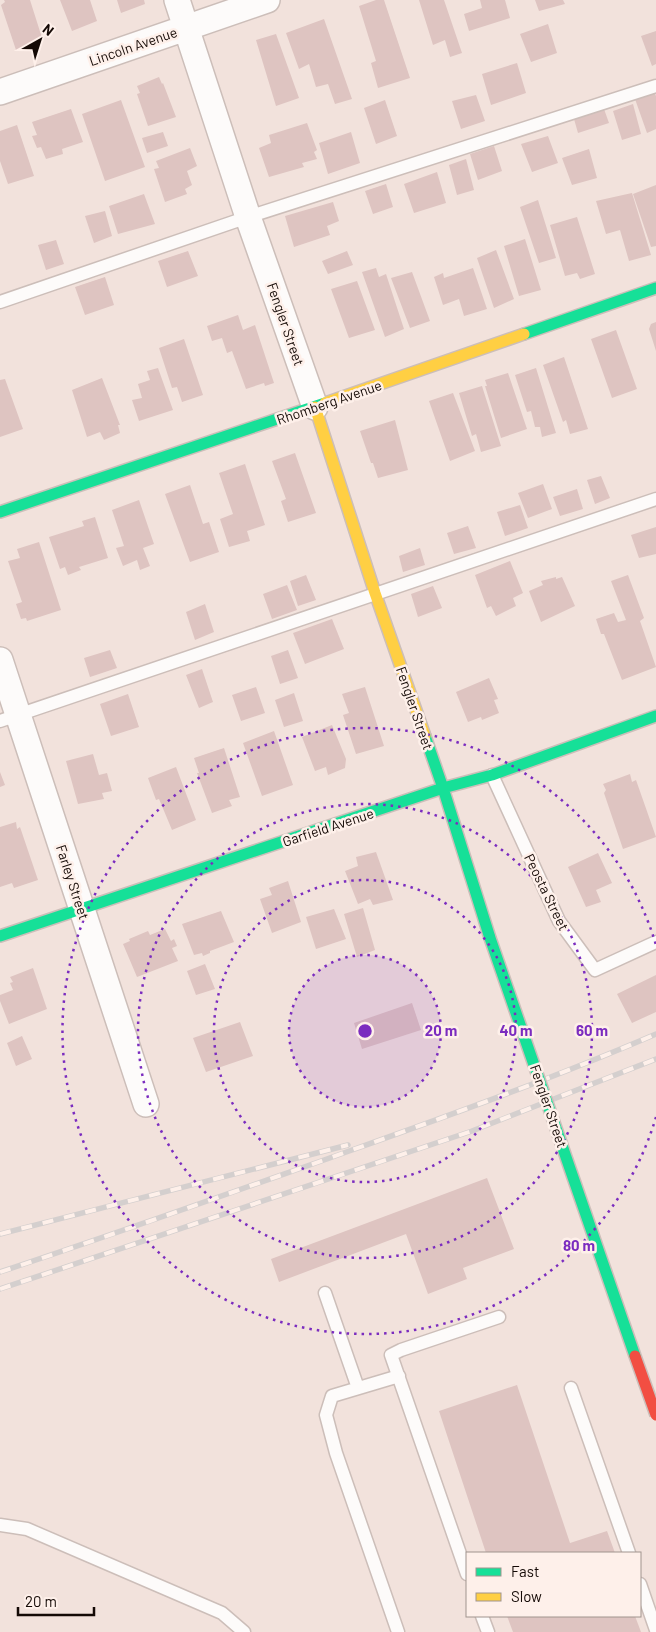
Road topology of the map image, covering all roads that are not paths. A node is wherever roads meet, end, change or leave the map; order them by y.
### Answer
1 (177, 0) edge
2 (267, 0) edge
3 (185, 27) junction
4 (656, 86) edge
5 (0, 92) edge
6 (248, 217) junction
7 (656, 288) edge
8 (0, 302) edge
9 (316, 407) junction
10 (656, 499) edge
11 (0, 512) edge
12 (375, 594) junction
13 (0, 660) edge
14 (656, 716) edge
15 (9, 718) edge
16 (492, 775) junction
17 (444, 788) junction
18 (82, 909) junction
19 (0, 936) edge
20 (656, 942) edge
21 (146, 1104) dead end
22 (325, 1293) dead end
23 (499, 1317) dead end
24 (399, 1376) junction
25 (358, 1388) junction
26 (571, 1388) dead end
27 (656, 1415) edge
28 (0, 1525) edge
29 (629, 1552) edge
30 (466, 1571) edge
31 (641, 1587) edge
32 (482, 1617) edge
33 (656, 1630) edge
34 (244, 1632) edge
35 (398, 1632) edge
36 (488, 1632) edge

1 - 3 street, Fengler Street
2 - 3 street, Lincoln Avenue
3 - 5 street, Lincoln Avenue
3 - 6 street, Fengler Street
4 - 6 lane
6 - 8 lane
6 - 9 street, Fengler Street
7 - 9 main road, Rhomberg Avenue
9 - 11 main road, Rhomberg Avenue
9 - 12 main road, Fengler Street
10 - 12 lane
12 - 15 lane
12 - 17 main road, Fengler Street
13 - 15 street, Farley Street
14 - 16 main road, Garfield Avenue
15 - 18 street, Farley Street
16 - 17 main road, Garfield Avenue
16 - 20 lane, Peosta Street
17 - 18 main road, Garfield Avenue
17 - 27 main road, Fengler Street, bridge
18 - 19 main road, Garfield Avenue
18 - 21 street, Farley Street
22 - 25 lane
23 - 24 lane
24 - 25 lane
24 - 30 lane
25 - 35 lane
26 - 29 lane
28 - 34 lane
31 - 33 lane
32 - 36 lane

